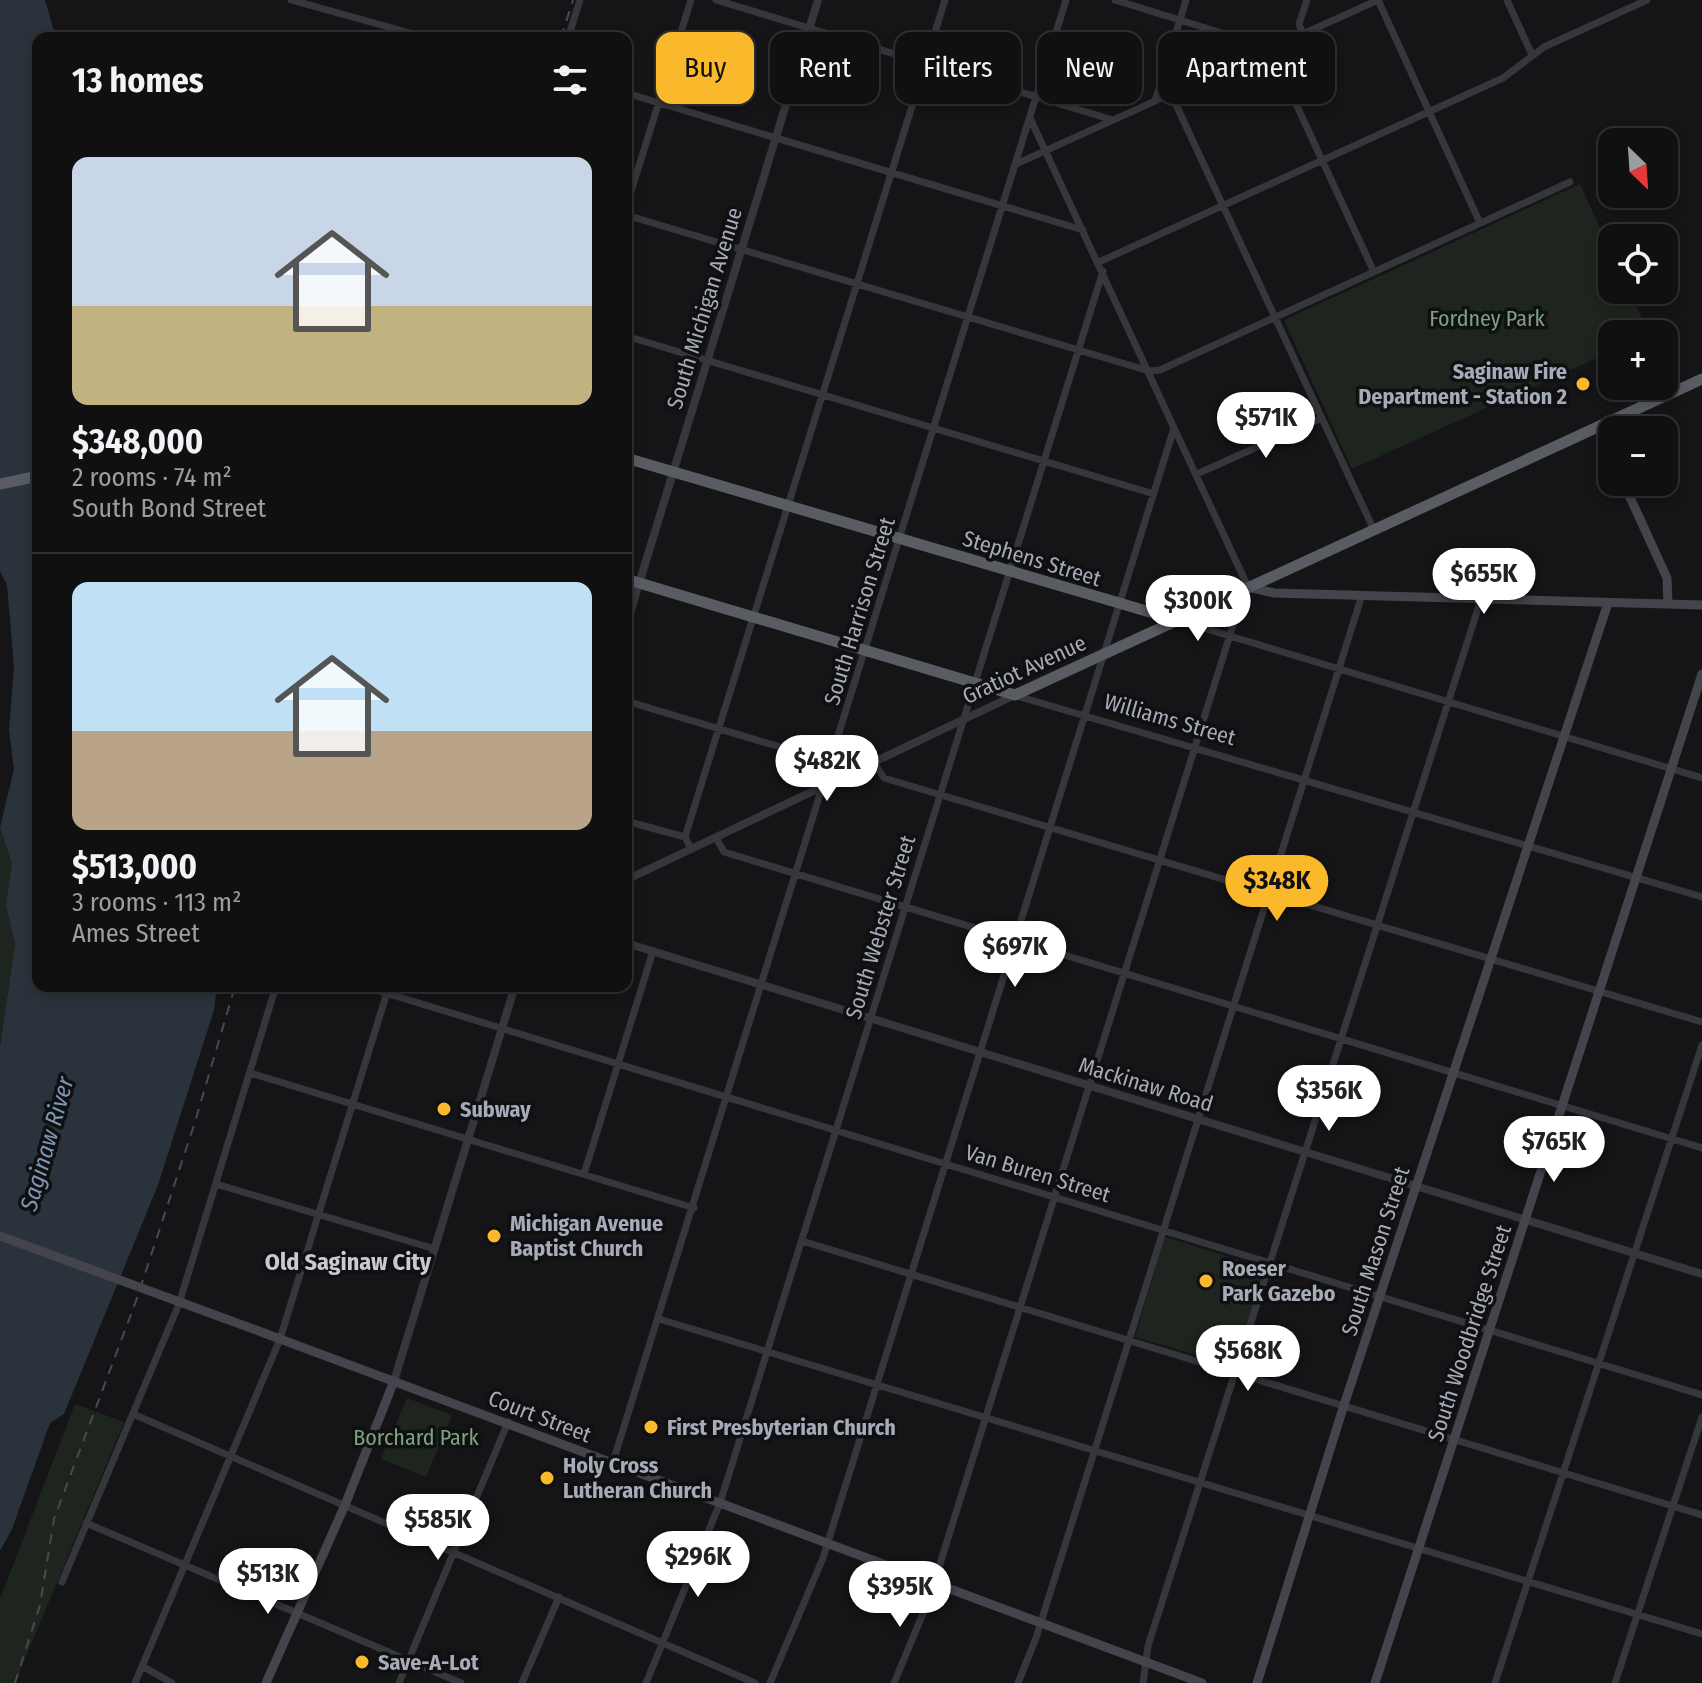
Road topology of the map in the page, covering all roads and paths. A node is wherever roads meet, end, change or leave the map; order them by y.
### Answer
1 (291, 0) edge
2 (580, 0) edge
3 (691, 0) edge
4 (716, 0) edge
5 (818, 0) edge
6 (945, 0) edge
7 (1066, 0) edge
8 (1115, 0) edge
9 (1186, 0) edge
10 (1307, 0) edge
11 (1378, 0) edge
12 (1507, 0) edge
13 (1647, 0) edge
14 (1180, 19) junction
15 (809, 28) junction
16 (406, 32) edge
17 (570, 32) edge
18 (681, 32) edge
19 (935, 32) edge
20 (1056, 32) edge
21 (1220, 32) edge
22 (1302, 32) edge
23 (1307, 32) edge
24 (895, 54) edge
25 (1532, 55) junction
26 (1021, 91) edge
27 (632, 95) edge
28 (1037, 96) joint
29 (1158, 100) edge
30 (1155, 101) junction
31 (656, 102) edge
32 (659, 104) edge
33 (662, 104) edge
34 (913, 104) edge
35 (1062, 104) edge
36 (1176, 104) edge
37 (1296, 104) edge
38 (1429, 111) junction
39 (1030, 118) junction
40 (1113, 120) junction
41 (775, 138) junction
42 (1046, 150) junction
43 (1323, 160) junction
44 (1016, 164) junction
45 (892, 173) junction
46 (1570, 182) dead end
47 (632, 188) edge
48 (1223, 206) junction
49 (1002, 207) junction
50 (632, 217) edge
51 (1480, 223) junction
52 (1083, 230) junction
53 (741, 250) junction
54 (1099, 262) junction
55 (1103, 271) junction
56 (1374, 272) junction
57 (858, 286) junction
58 (1276, 316) junction
59 (968, 318) junction
60 (632, 338) edge
61 (1079, 350) junction
62 (707, 361) junction
63 (1149, 371) junction
64 (1702, 379) edge
65 (823, 396) junction
66 (1622, 416) edge
67 (1322, 418) junction
68 (1598, 427) edge
69 (934, 428) junction
70 (1174, 428) junction
71 (632, 460) edge
72 (1044, 462) junction
73 (673, 472) junction
74 (1197, 474) junction
75 (32, 477) edge
76 (0, 484) edge
77 (1154, 494) junction
78 (1629, 496) edge
79 (789, 507) junction
80 (1373, 528) junction
81 (899, 539) junction
82 (1008, 572) junction
83 (632, 581) edge
84 (640, 583) junction
85 (1248, 587) junction
86 (1362, 595) junction
87 (1223, 598) junction
88 (1481, 599) junction
89 (1608, 603) junction
90 (1668, 604) junction
91 (1118, 605) junction
92 (1702, 605) edge
93 (632, 608) edge
94 (755, 617) junction
95 (1178, 620) junction
96 (1228, 637) junction
97 (865, 650) junction
98 (1102, 654) junction
99 (1340, 671) junction
100 (1702, 674) edge
101 (975, 682) junction
102 (1015, 695) junction
103 (632, 703) edge
104 (1449, 703) junction
105 (1085, 715) junction
106 (963, 720) junction
107 (721, 730) junction
108 (1563, 736) junction
109 (1195, 747) junction
110 (830, 762) junction
111 (874, 762) junction
112 (1672, 769) junction
113 (1702, 778) edge
114 (1305, 779) junction
115 (824, 787) junction
116 (940, 794) junction
117 (1414, 812) junction
118 (632, 823) edge
119 (1050, 827) junction
120 (685, 837) junction
121 (716, 838) junction
122 (1527, 847) junction
123 (691, 849) junction
124 (1159, 860) junction
125 (796, 874) junction
126 (632, 877) edge
127 (1637, 878) junction
128 (1270, 893) junction
129 (1702, 897) edge
130 (906, 908) junction
131 (1379, 926) junction
132 (1014, 941) junction
133 (632, 945) edge
134 (653, 951) junction
135 (1490, 959) junction
136 (1124, 973) junction
137 (762, 986) junction
138 (1599, 991) junction
139 (274, 992) edge
140 (387, 992) edge
141 (394, 992) edge
142 (513, 992) edge
143 (1234, 1006) junction
144 (871, 1019) junction
145 (1702, 1022) edge
146 (501, 1028) junction
147 (1342, 1039) junction
148 (1702, 1045) edge
149 (980, 1052) junction
150 (618, 1064) junction
151 (250, 1073) junction
152 (1453, 1073) junction
153 (1088, 1086) junction
154 (728, 1099) junction
155 (352, 1104) junction
156 (1563, 1106) junction
157 (1198, 1119) junction
158 (836, 1131) junction
159 (1671, 1139) junction
160 (469, 1140) junction
161 (1702, 1148) edge
162 (1306, 1152) junction
163 (944, 1164) junction
164 (584, 1174) junction
165 (216, 1184) junction
166 (1416, 1186) junction
167 (1054, 1197) junction
168 (694, 1208) junction
169 (319, 1215) junction
170 (1525, 1219) junction
171 (1162, 1230) junction
172 (0, 1236) edge
173 (802, 1241) junction
174 (435, 1249) junction
175 (1635, 1253) junction
176 (1272, 1264) junction
177 (910, 1274) junction
178 (1702, 1274) edge
179 (1379, 1297) junction
180 (1020, 1307) junction
181 (659, 1319) junction
182 (1489, 1330) junction
183 (280, 1339) junction
184 (1128, 1340) junction
185 (767, 1351) junction
186 (1599, 1364) junction
187 (1236, 1373) junction
188 (394, 1381) junction
189 (876, 1384) junction
190 (1702, 1395) edge
191 (1344, 1405) junction
192 (133, 1414) junction
193 (1702, 1417) edge
194 (985, 1418) junction
195 (508, 1422) junction
196 (1454, 1440) junction
197 (1093, 1450) junction
198 (232, 1456) junction
199 (613, 1462) junction
200 (1563, 1473) junction
201 (1201, 1483) junction
202 (720, 1503) junction
203 (345, 1505) junction
204 (1673, 1506) junction
205 (1310, 1515) junction
206 (1702, 1515) edge
207 (86, 1523) junction
208 (826, 1542) junction
209 (1419, 1549) junction
210 (455, 1552) junction
211 (186, 1564) junction
212 (62, 1582) dead end
213 (1528, 1582) junction
214 (934, 1584) junction
215 (559, 1597) junction
216 (297, 1612) junction
217 (1637, 1614) junction
218 (1040, 1622) junction
219 (1702, 1634) edge
220 (663, 1644) junction
221 (409, 1660) junction
222 (1147, 1663) junction
223 (142, 1666) junction
224 (135, 1683) edge
225 (172, 1683) edge
226 (266, 1683) edge
227 (399, 1683) edge
228 (461, 1683) edge
229 (522, 1683) edge
230 (646, 1683) edge
231 (755, 1683) edge
232 (770, 1683) edge
233 (894, 1683) edge
234 (1018, 1683) edge
235 (1143, 1683) edge
236 (1202, 1683) edge
237 (1257, 1683) edge
238 (1375, 1683) edge
239 (1495, 1683) edge
240 (1615, 1683) edge

1 - 16 street
2 - 17 street
3 - 18 street
4 - 15 street
5 - 15 street, South Michigan Avenue
6 - 19 street
7 - 20 street, South Harrison Street
8 - 14 street
9 - 14 street
10 - 22 street
11 - 23 street
11 - 38 street
12 - 25 street
13 - 25 street
14 - 21 street
14 - 30 street
15 - 24 street
15 - 41 street, South Michigan Avenue
25 - 38 street
26 - 28 street
27 - 31 street
28 - 39 street, South Harrison Street
29 - 30 street
30 - 40 street
32 - 47 street
33 - 41 street
34 - 45 street
35 - 40 street
36 - 48 street
37 - 43 street
38 - 43 street
38 - 51 street
39 - 42 street
39 - 44 street, South Harrison Street
40 - 42 street
41 - 45 street
41 - 53 street, South Michigan Avenue
42 - 44 street
42 - 52 street
43 - 48 street
43 - 56 street
44 - 49 street, South Harrison Street
45 - 49 street
45 - 57 street
46 - 51 street
48 - 54 street
48 - 58 street
49 - 52 street
49 - 59 street, South Harrison Street
50 - 53 street
51 - 56 street
52 - 54 street
53 - 57 street
53 - 62 street, South Michigan Avenue
54 - 55 street
55 - 61 street, South Webster Street
55 - 63 street
56 - 58 street
57 - 59 street
57 - 65 street
58 - 63 street
58 - 67 street
59 - 61 street
59 - 69 street, South Harrison Street
60 - 62 street
61 - 63 street
61 - 72 street, South Webster Street
62 - 65 street
62 - 73 street, South Michigan Avenue
63 - 70 street
64 - 66 highway, Gratiot Avenue
65 - 69 street
65 - 79 street
67 - 74 street
67 - 80 street
68 - 80 highway, Gratiot Avenue
69 - 72 street
69 - 81 street, South Harrison Street
70 - 74 street
70 - 77 street
71 - 73 highway, Stephens Street
72 - 77 street
72 - 82 street, South Webster Street
73 - 79 highway, Stephens Street
73 - 84 street, South Michigan Avenue
74 - 85 street
75 - 76 highway
77 - 91 street
78 - 90 main road
79 - 81 highway, Stephens Street
79 - 94 street
80 - 85 highway, Gratiot Avenue
81 - 82 highway, Stephens Street
81 - 97 street, South Harrison Street
82 - 91 highway, Stephens Street
82 - 101 street, South Webster Street
83 - 84 highway, Williams Street
84 - 93 street, South Michigan Avenue
84 - 94 highway, Williams Street
85 - 86 main road
85 - 87 highway, Gratiot Avenue
86 - 88 main road
86 - 99 street
87 - 95 highway, Gratiot Avenue
87 - 96 street
88 - 89 main road
88 - 104 street
89 - 90 main road
89 - 108 main road, South Mason Street
90 - 92 main road
91 - 95 highway, Stephens Street
91 - 98 street
94 - 97 highway, Williams Street
94 - 107 street
95 - 96 street, Stephens Street
95 - 98 highway, Gratiot Avenue
96 - 99 street, Stephens Street
96 - 109 street
97 - 101 highway, Williams Street
97 - 110 street, South Harrison Street
98 - 102 highway, Gratiot Avenue
98 - 105 street
99 - 104 street, Stephens Street
99 - 114 street
100 - 112 main road, South Woodbridge Street
101 - 102 highway, Williams Street
101 - 106 street, South Webster Street
102 - 105 street, Williams Street
102 - 106 street, Gratiot Avenue
103 - 107 street
104 - 108 street, Stephens Street
104 - 117 street
105 - 109 street, Williams Street
105 - 119 street
106 - 111 street, Gratiot Avenue
106 - 116 street, South Webster Street
107 - 110 street
107 - 120 street
108 - 112 street, Stephens Street
108 - 122 main road, South Mason Street
109 - 114 street, Williams Street
109 - 124 street
110 - 115 street, South Harrison Street
111 - 115 street, Gratiot Avenue
111 - 116 street
112 - 113 street, Stephens Street
112 - 127 main road, South Woodbridge Street
114 - 117 street, Williams Street
114 - 128 street
115 - 121 street, Gratiot Avenue
115 - 125 street, South Harrison Street
116 - 119 street
116 - 130 street, South Webster Street
117 - 122 street, Williams Street
117 - 131 street
118 - 120 street
119 - 124 street
119 - 132 street
120 - 123 street
121 - 123 street, Gratiot Avenue
121 - 125 street
122 - 127 street, Williams Street
122 - 135 main road, South Mason Street
123 - 126 street, Gratiot Avenue
124 - 128 street
124 - 136 street
125 - 130 street
125 - 137 street, South Harrison Street
127 - 129 street, Williams Street
127 - 138 main road, South Woodbridge Street
128 - 131 street
128 - 143 street
130 - 132 street
130 - 144 street, South Webster Street
131 - 135 street
131 - 147 street
132 - 136 street
132 - 149 street
133 - 134 street, Mackinaw Road
134 - 137 street, Mackinaw Road
134 - 150 street
135 - 138 street
135 - 152 main road, South Mason Street
136 - 143 street
136 - 153 street
137 - 144 street, Mackinaw Road
137 - 154 street, South Harrison Street
138 - 145 street
138 - 156 main road, South Woodbridge Street
139 - 151 street
140 - 155 street
141 - 146 street, Van Buren Street
142 - 146 street
143 - 147 street
143 - 157 street
144 - 149 street, Mackinaw Road
144 - 158 street, South Webster Street
146 - 150 street, Van Buren Street
146 - 160 street
147 - 152 street
147 - 162 street
148 - 159 street
149 - 153 street, Mackinaw Road
149 - 163 street
150 - 154 street, Van Buren Street
150 - 164 street
151 - 155 street
151 - 165 street
152 - 156 street
152 - 166 main road, South Mason Street
153 - 157 street, Mackinaw Road
153 - 167 street
154 - 158 street, Van Buren Street
154 - 168 street, South Harrison Street
155 - 160 street
155 - 169 street
156 - 159 street
156 - 170 main road, South Woodbridge Street
157 - 162 street, Mackinaw Road
157 - 171 street
158 - 163 street, Van Buren Street
158 - 173 street, South Webster Street
159 - 161 street
159 - 175 street
160 - 164 street
160 - 174 street
162 - 166 street, Mackinaw Road
162 - 176 street
163 - 167 street, Van Buren Street
163 - 177 street
164 - 168 street
165 - 169 street
165 - 192 street
166 - 170 street, Mackinaw Road
166 - 179 main road, South Mason Street
167 - 171 street, Van Buren Street
167 - 180 street
168 - 181 street, South Harrison Street
169 - 174 street
169 - 183 street
170 - 175 street, Mackinaw Road
170 - 182 main road, South Woodbridge Street
171 - 176 street, Van Buren Street
171 - 184 street
172 - 183 main road, Court Street, bridge
173 - 177 street
173 - 185 street, South Webster Street
174 - 188 street
175 - 178 street, Mackinaw Road
175 - 186 street
176 - 179 street, Van Buren Street
176 - 187 street
177 - 180 street
177 - 189 street
179 - 182 street, Van Buren Street
179 - 191 main road, South Mason Street
180 - 184 street
180 - 194 street
181 - 185 street
181 - 199 street, South Harrison Street
182 - 186 street, Van Buren Street
182 - 196 main road, South Woodbridge Street
183 - 188 main road, Court Street
183 - 198 street
184 - 187 street
184 - 197 street
185 - 189 street
185 - 202 street, South Webster Street
186 - 190 street, Van Buren Street
186 - 200 street
187 - 191 street
187 - 201 street
188 - 195 main road, Court Street
188 - 203 main road
189 - 194 street
189 - 208 street
191 - 196 street
191 - 205 main road, South Mason Street
192 - 198 street
192 - 207 street
193 - 204 street
194 - 197 street
194 - 214 street
195 - 199 main road, Court Street
195 - 210 street
196 - 200 street
196 - 209 main road, South Woodbridge Street
197 - 201 street
197 - 218 street
198 - 203 street
198 - 211 street
199 - 202 main road, Court Street
200 - 204 street
200 - 213 street
201 - 205 street
201 - 222 street
202 - 208 main road, Court Street
202 - 220 street, South Webster Street
203 - 210 street
203 - 216 main road
204 - 206 street
204 - 217 street
205 - 209 street
205 - 237 main road, South Mason Street
207 - 211 street
207 - 212 street
208 - 214 main road, Court Street
208 - 232 street
209 - 213 street
209 - 238 main road, South Woodbridge Street
210 - 215 street
210 - 221 street
211 - 216 street
211 - 223 street
213 - 217 street
213 - 239 street
214 - 218 main road, Court Street
214 - 233 street
215 - 220 street
215 - 229 street
216 - 221 street
216 - 226 main road
217 - 219 street
217 - 240 street
218 - 222 main road, Court Street
218 - 234 street
220 - 230 street, South Webster Street
220 - 231 street
221 - 227 street
221 - 228 street
222 - 235 street
222 - 236 main road, Court Street
223 - 224 street
223 - 225 street

